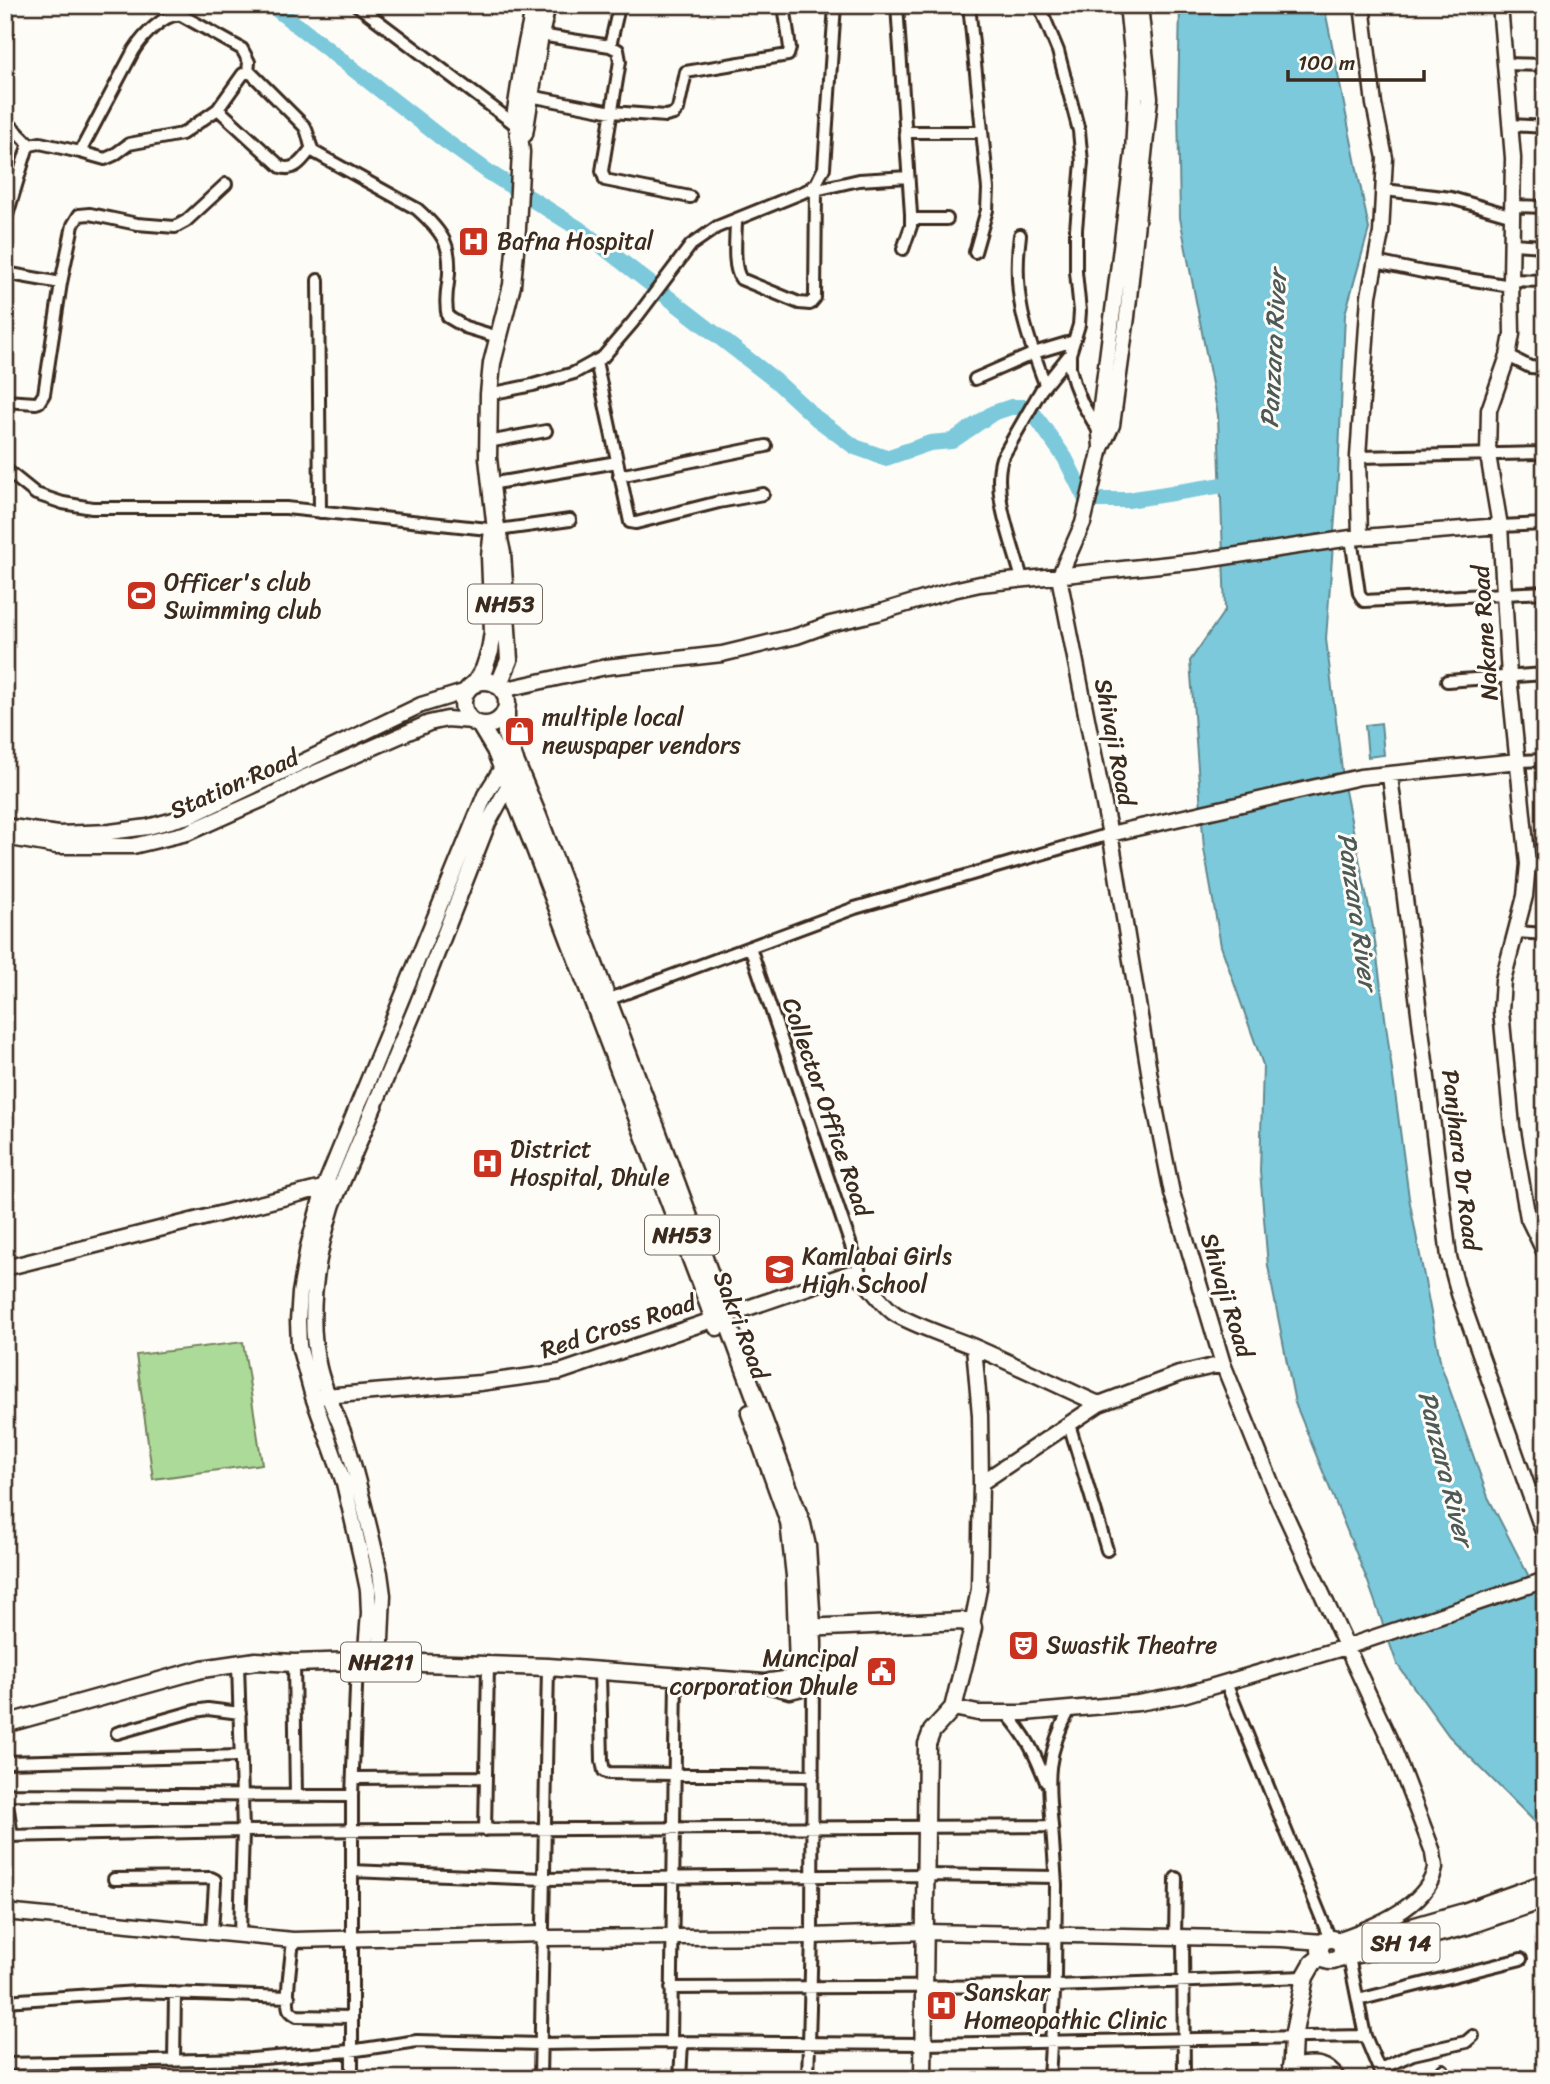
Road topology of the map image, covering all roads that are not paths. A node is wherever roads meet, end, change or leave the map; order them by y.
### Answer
1 (357, 5) edge
2 (535, 5) edge
3 (547, 5) edge
4 (623, 5) edge
5 (784, 5) edge
6 (835, 5) edge
7 (897, 5) edge
8 (969, 5) edge
9 (1039, 5) edge
10 (1127, 5) edge
11 (1140, 5) edge
12 (1362, 5) edge
13 (1500, 5) edge
14 (540, 35) junction
15 (610, 46) junction
16 (1505, 64) junction
17 (1545, 65) edge
18 (248, 72) junction
19 (530, 96) junction
20 (218, 109) junction
21 (612, 112) junction
22 (5, 120) edge
23 (1510, 125) junction
24 (1545, 127) edge
25 (521, 129) junction
26 (905, 132) junction
27 (981, 132) junction
28 (30, 145) junction
29 (312, 149) junction
30 (80, 152) junction
31 (908, 177) junction
32 (5, 181) edge
33 (226, 184) dead end
34 (15, 189) junction
35 (811, 190) junction
36 (1385, 190) junction
37 (690, 197) dead end
38 (1545, 207) edge
39 (1513, 211) junction
40 (911, 219) junction
41 (947, 219) dead end
42 (736, 220) junction
43 (5, 222) edge
44 (1020, 235) dead end
45 (1512, 244) junction
46 (1545, 246) edge
47 (903, 249) dead end
48 (975, 253) dead end
49 (1376, 262) junction
50 (5, 273) edge
51 (318, 281) dead end
52 (1545, 281) edge
53 (61, 283) junction
54 (1511, 283) junction
55 (498, 337) junction
56 (1074, 341) junction
57 (1034, 354) junction
58 (1070, 354) junction
59 (1508, 356) junction
60 (596, 361) junction
61 (1545, 368) edge
62 (975, 379) dead end
63 (1043, 387) junction
64 (489, 394) junction
65 (5, 401) edge
66 (546, 431) dead end
67 (1099, 432) junction
68 (488, 442) junction
69 (766, 446) dead end
70 (1101, 448) junction
71 (1545, 453) edge
72 (1488, 455) junction
73 (1358, 457) junction
74 (617, 462) junction
75 (5, 469) edge
76 (619, 476) junction
77 (490, 484) junction
78 (762, 494) dead end
79 (320, 512) junction
80 (570, 520) dead end
81 (1545, 524) edge
82 (1500, 526) junction
83 (495, 527) junction
84 (1350, 538) junction
85 (1059, 577) junction
86 (1022, 579) junction
87 (1545, 592) edge
88 (1504, 594) junction
89 (1545, 674) edge
90 (1509, 676) junction
91 (1447, 681) dead end
92 (471, 687) junction
93 (500, 688) junction
94 (506, 710) junction
95 (476, 723) junction
96 (1545, 760) edge
97 (1519, 761) junction
98 (502, 768) junction
99 (1390, 776) junction
100 (509, 785) junction
101 (5, 826) edge
102 (1117, 832) junction
103 (5, 836) edge
104 (1545, 863) edge
105 (1528, 864) junction
106 (1517, 932) junction
107 (1545, 934) edge
108 (750, 947) junction
109 (601, 1002) junction
110 (382, 1046) junction
111 (396, 1053) junction
112 (341, 1183) junction
113 (324, 1188) junction
114 (1545, 1253) edge
115 (5, 1268) edge
116 (863, 1281) junction
117 (719, 1317) junction
118 (974, 1347) junction
119 (1223, 1364) junction
120 (321, 1396) junction
121 (1099, 1404) junction
122 (1069, 1424) junction
123 (981, 1483) junction
124 (1545, 1537) edge
125 (1107, 1550) dead end
126 (1542, 1581) edge
127 (972, 1624) junction
128 (805, 1628) junction
129 (1346, 1647) junction
130 (367, 1662) junction
131 (238, 1663) junction
132 (294, 1663) junction
133 (488, 1665) junction
134 (548, 1667) junction
135 (813, 1669) junction
136 (600, 1672) junction
137 (676, 1678) junction
138 (1226, 1683) junction
139 (764, 1684) junction
140 (953, 1708) junction
141 (1070, 1709) junction
142 (240, 1713) junction
143 (1006, 1713) junction
144 (5, 1724) edge
145 (117, 1734) dead end
146 (241, 1756) junction
147 (5, 1762) edge
148 (676, 1775) junction
149 (813, 1776) junction
150 (486, 1777) junction
151 (353, 1779) junction
152 (1048, 1788) junction
153 (5, 1793) edge
154 (242, 1795) junction
155 (296, 1795) junction
156 (352, 1796) junction
157 (1052, 1826) junction
158 (927, 1828) junction
159 (813, 1829) junction
160 (485, 1830) junction
161 (545, 1830) junction
162 (675, 1830) junction
163 (243, 1831) junction
164 (352, 1831) junction
165 (8, 1836) edge
166 (352, 1871) junction
167 (926, 1875) junction
168 (813, 1877) junction
169 (1055, 1877) junction
170 (674, 1878) junction
171 (1176, 1878) dead end
172 (114, 1879) dead end
173 (544, 1879) junction
174 (1545, 1883) edge
175 (1545, 1899) edge
176 (5, 1912) edge
177 (1466, 1919) junction
178 (212, 1932) junction
179 (925, 1932) junction
180 (240, 1934) junction
181 (543, 1934) junction
182 (1054, 1934) junction
183 (812, 1936) junction
184 (671, 1937) junction
185 (1179, 1937) junction
186 (351, 1938) junction
187 (293, 1940) junction
188 (1334, 1949) junction
189 (1521, 1958) dead end
190 (1305, 1977) junction
191 (1182, 1982) junction
192 (1054, 1986) junction
193 (671, 1988) junction
194 (810, 1988) junction
195 (924, 1988) junction
196 (175, 1993) junction
197 (289, 1997) junction
198 (1358, 2000) junction
199 (5, 2001) edge
200 (351, 2018) junction
201 (1366, 2036) junction
202 (1473, 2036) dead end
203 (1293, 2037) junction
204 (1182, 2039) junction
205 (1050, 2041) junction
206 (676, 2042) junction
207 (809, 2043) junction
208 (923, 2043) junction
209 (541, 2044) junction
210 (350, 2051) junction
211 (174, 2061) junction
212 (5, 2064) edge
213 (1291, 2072) edge
214 (1382, 2074) edge
215 (352, 2079) edge
216 (540, 2079) edge
217 (680, 2079) edge
218 (808, 2079) edge
219 (923, 2079) edge
220 (1049, 2079) edge
221 (1184, 2079) edge
222 (1338, 2079) edge

1 - 25 street
2 - 25 main road
3 - 14 main road
4 - 15 street
5 - 21 street
6 - 35 street
7 - 26 street
8 - 27 street
9 - 56 street
10 - 67 street
11 - 70 street
12 - 36 street
13 - 16 street, Nakane Road
14 - 15 street
14 - 19 main road
15 - 21 street
16 - 17 street
16 - 23 street, Nakane Road
18 - 20 street
18 - 29 street
18 - 30 street
19 - 21 street
19 - 25 main road
20 - 29 street
20 - 30 street
21 - 37 street
22 - 28 street
23 - 24 street
23 - 39 street, Nakane Road
25 - 55 main road
26 - 27 street
26 - 31 street
27 - 48 street
28 - 30 street
28 - 34 street
29 - 55 street
31 - 35 street
31 - 40 street
32 - 34 street
33 - 53 street
34 - 43 street
35 - 42 street
35 - 42 street
36 - 39 street
36 - 49 street
38 - 39 street
39 - 45 street, Nakane Road
40 - 41 street
40 - 47 street
42 - 60 street
44 - 57 street
45 - 46 street
45 - 54 street, Nakane Road
49 - 54 street
49 - 73 street
50 - 53 street
51 - 79 street
52 - 54 street
53 - 65 street
54 - 59 street, Nakane Road
55 - 64 main road
56 - 57 street
56 - 58 street
57 - 62 street
57 - 63 street
58 - 63 street
58 - 67 street
59 - 61 street
59 - 72 street, Nakane Road
60 - 64 street
60 - 74 street
63 - 86 street
64 - 68 main road
66 - 68 street
67 - 70 street
68 - 77 main road
69 - 76 street
70 - 85 street
71 - 72 street
72 - 73 street
72 - 82 street, Nakane Road
73 - 84 street
74 - 76 street
74 - 77 street
75 - 79 street
76 - 78 street
77 - 83 main road
79 - 83 street
80 - 83 street
81 - 82 street
82 - 84 street
82 - 88 street, Nakane Road
83 - 92 main road, NH53
83 - 93 main road, NH53
84 - 85 street
84 - 88 street
85 - 86 street
85 - 102 street, Shivaji Road
86 - 93 street
87 - 88 street
88 - 90 street, Nakane Road
89 - 90 street
90 - 91 street
90 - 97 street, Nakane Road
92 - 93 main road
92 - 95 main road
92 - 101 street, Station Road
93 - 94 main road
94 - 95 main road
94 - 109 main road
95 - 98 main road
95 - 103 street, Station Road
96 - 97 street
97 - 99 street
97 - 105 street, Nakane Road
98 - 100 main road
98 - 110 street
99 - 102 street
99 - 124 street, Panjhara Dr Road
100 - 109 main road
100 - 111 street
102 - 108 street
102 - 119 street, Shivaji Road
104 - 105 street
105 - 106 street, Nakane Road
106 - 107 street
106 - 114 street, Nakane Road
108 - 109 street
108 - 116 street, Collector Office Road
109 - 117 main road
110 - 111 street
110 - 113 street
111 - 112 street
112 - 113 street
112 - 120 street
113 - 115 street
113 - 120 street
116 - 117 street, Red Cross Road
116 - 118 street
117 - 120 street, Red Cross Road
117 - 128 main road
118 - 121 street
118 - 123 street
119 - 121 street
119 - 129 street, Shivaji Road
120 - 130 street
121 - 122 street
122 - 123 street
122 - 125 street
123 - 127 street
126 - 129 street
127 - 128 main road
127 - 140 main road
128 - 135 main road
128 - 139 main road, NH211
129 - 138 street
129 - 188 street, Shivaji Road
130 - 132 main road, NH211
130 - 133 main road, NH211
130 - 151 street
131 - 132 main road, NH211
131 - 142 street
131 - 144 main road, NH211
132 - 155 street
133 - 134 main road, NH211
133 - 150 street
134 - 136 main road, NH211
134 - 161 street
135 - 139 main road
135 - 149 street
136 - 137 main road, NH211
136 - 148 street
137 - 139 main road, NH211
137 - 148 street
138 - 141 street
138 - 188 street
140 - 143 street
140 - 158 main road
141 - 143 street
141 - 152 street
142 - 145 street
142 - 146 street
143 - 152 street
146 - 147 street
146 - 154 street
148 - 149 street
148 - 162 street
149 - 159 street
150 - 151 street
150 - 160 street
151 - 156 street
152 - 157 street
153 - 154 street
153 - 165 street
154 - 155 street
154 - 163 street
155 - 156 street
156 - 164 street
157 - 158 street
157 - 169 street
158 - 159 street
158 - 167 main road
159 - 162 street
159 - 168 street
160 - 161 street
160 - 164 street
161 - 162 street
161 - 173 street
162 - 170 street
163 - 164 street
163 - 165 street
163 - 180 street
164 - 166 street
166 - 173 street
166 - 186 street
167 - 168 street
167 - 169 street
167 - 179 main road
168 - 170 street
168 - 183 street
169 - 182 street
170 - 173 street
170 - 184 street
171 - 185 street
172 - 178 street
173 - 181 street
174 - 177 main road, SH 14
175 - 177 main road, SH 14
176 - 178 street
177 - 188 main road, SH 14
178 - 180 street
179 - 182 street
179 - 183 street
179 - 195 main road
180 - 187 street
181 - 184 street
181 - 186 street
181 - 209 street
182 - 185 street
182 - 192 street
183 - 184 street
183 - 194 street
184 - 193 street
185 - 188 street
185 - 191 street
186 - 187 street
186 - 200 street
187 - 197 street
188 - 190 main road
188 - 198 street
189 - 198 street
190 - 191 street
190 - 203 main road
191 - 192 street
191 - 204 street
192 - 195 street
192 - 205 street
193 - 194 street
193 - 206 street
194 - 195 street
194 - 207 street
195 - 208 main road
196 - 197 street
196 - 199 street
196 - 211 street
197 - 200 street
198 - 201 street
200 - 210 street
201 - 203 street
201 - 214 street
202 - 214 street
203 - 204 street
203 - 213 main road
204 - 205 street
204 - 221 street
205 - 208 street
205 - 220 street
206 - 207 street
206 - 209 street
206 - 217 street
207 - 208 street
207 - 218 street
208 - 219 main road
209 - 210 street
209 - 216 street
210 - 211 street
210 - 215 street
211 - 212 street
213 - 222 street

